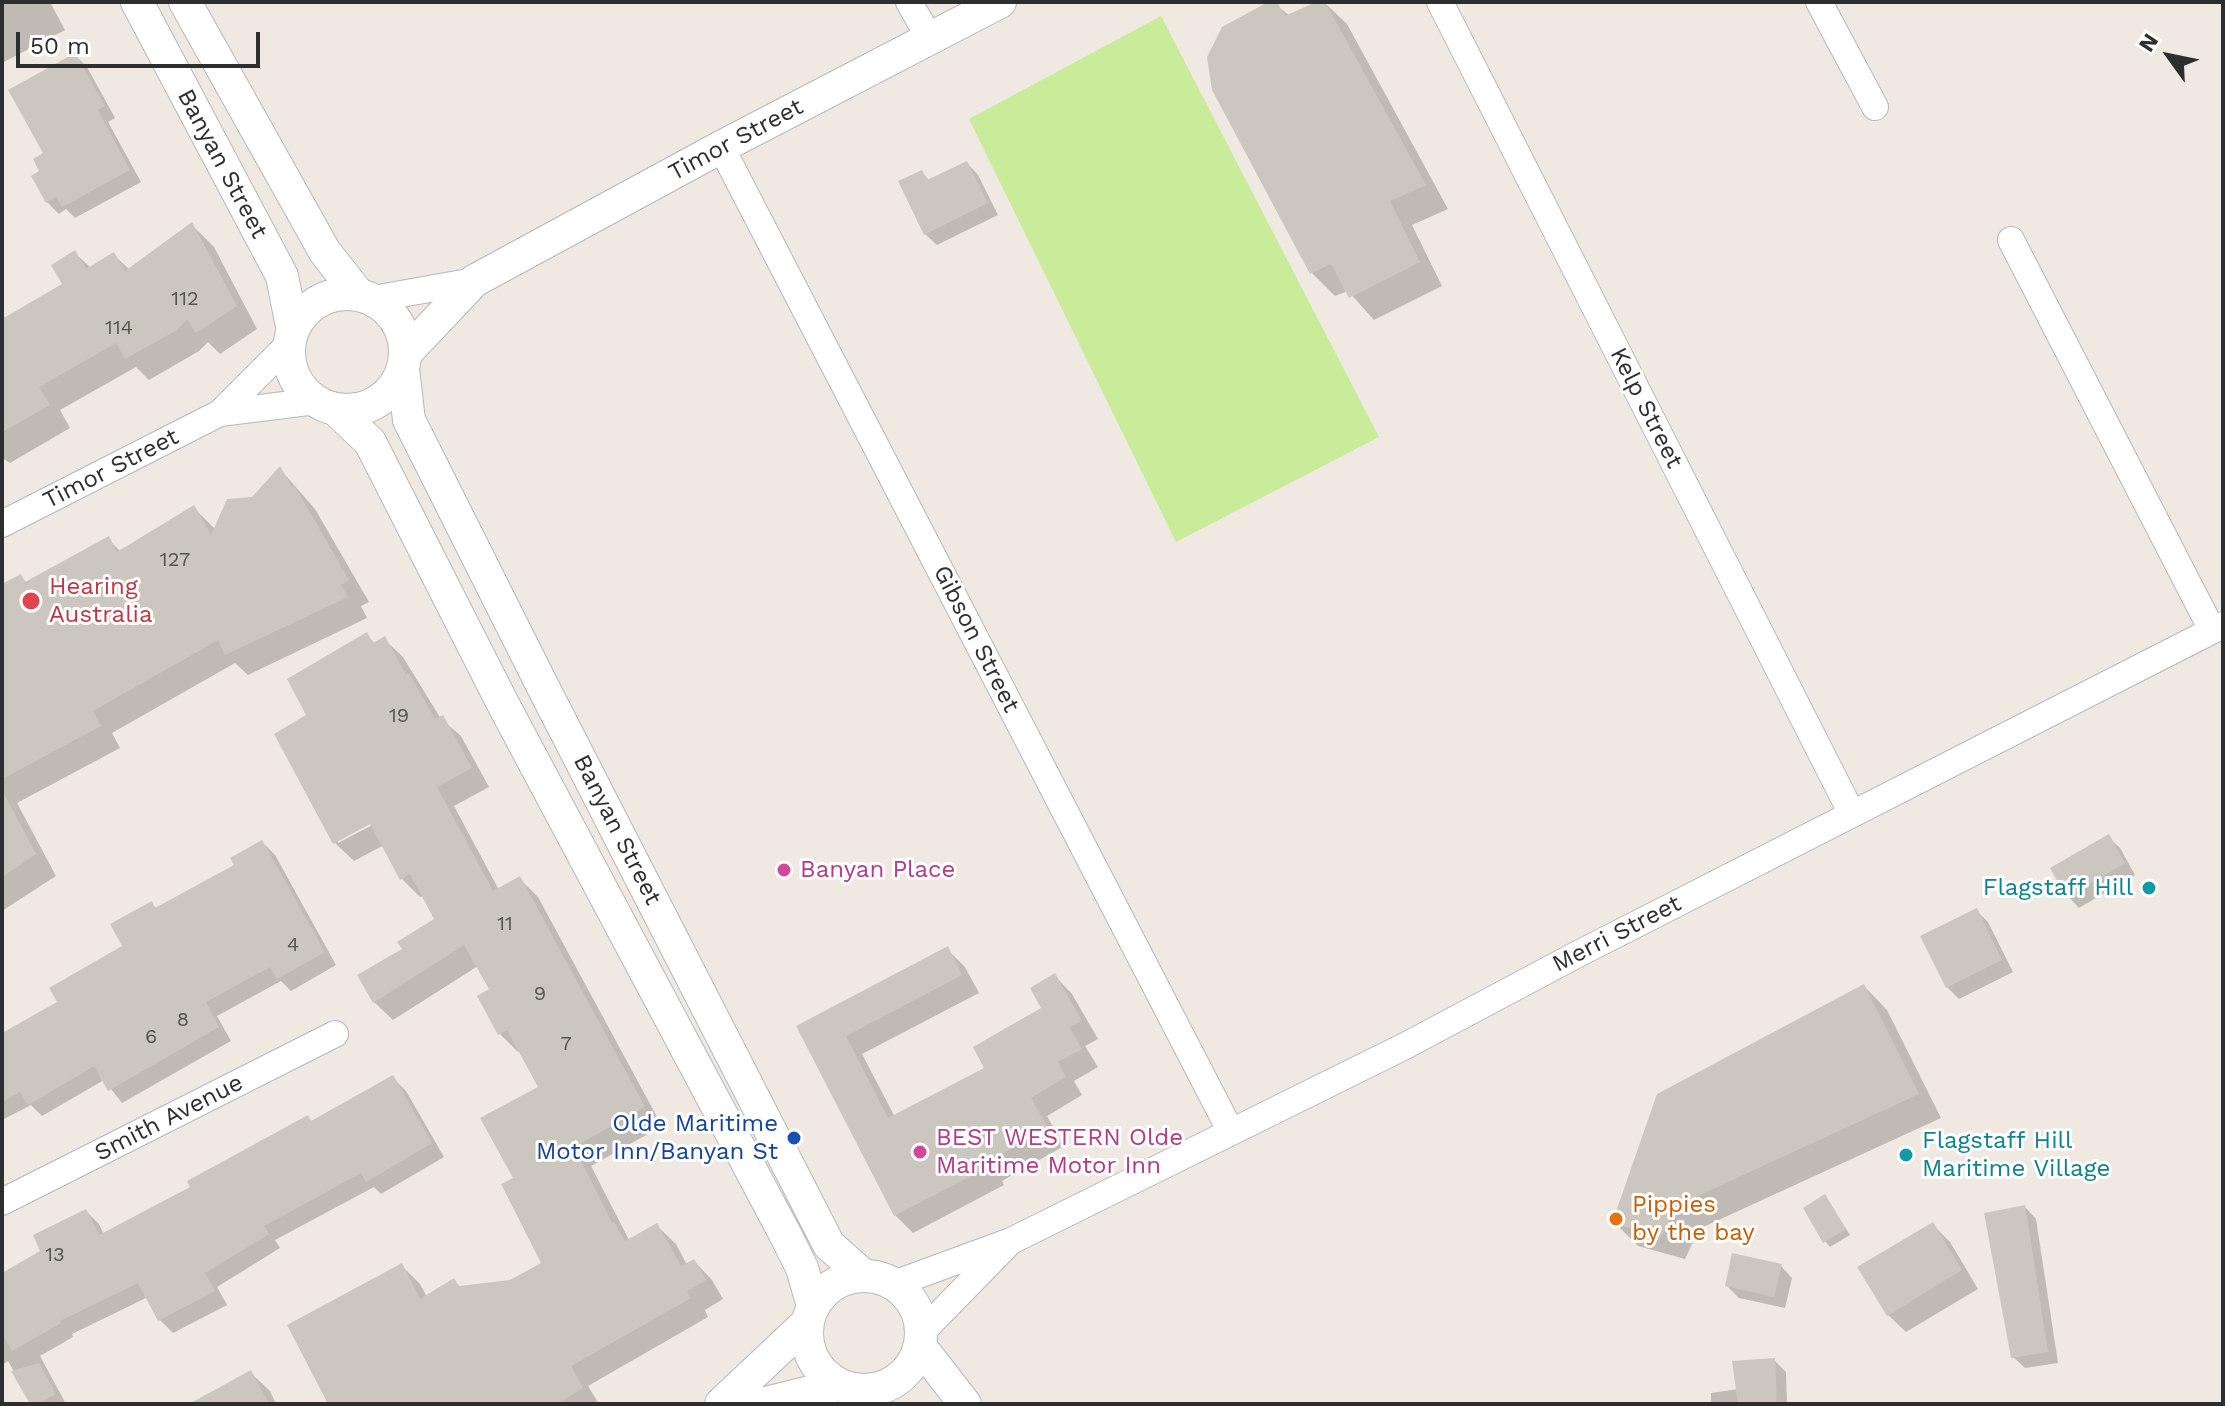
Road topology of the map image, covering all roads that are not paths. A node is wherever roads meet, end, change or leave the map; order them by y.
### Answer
1 (137, 2) edge
2 (185, 2) edge
3 (909, 2) edge
4 (1000, 2) edge
5 (1440, 2) edge
6 (1819, 2) edge
7 (929, 37) junction
8 (1875, 107) dead end
9 (721, 147) junction
10 (2011, 240) dead end
11 (474, 281) junction
12 (366, 297) junction
13 (292, 337) junction
14 (404, 361) junction
15 (325, 405) junction
16 (220, 413) junction
17 (2, 524) edge
18 (2218, 628) edge
19 (541, 683) junction
20 (502, 702) junction
21 (1852, 814) junction
22 (335, 1034) dead end
23 (1230, 1130) junction
24 (2, 1202) edge
25 (1011, 1241) junction
26 (863, 1275) junction
27 (894, 1284) junction
28 (810, 1315) junction
29 (920, 1339) junction
30 (846, 1388) junction
31 (721, 1404) edge
32 (762, 1404) edge
33 (912, 1404) edge
34 (965, 1404) edge

1 - 13 street, Banyan Street
2 - 12 street, Banyan Street
3 - 7 street
4 - 7 street, Timor Street
5 - 21 street, Kelp Street
6 - 8 street
7 - 9 street, Timor Street
9 - 11 street, Timor Street
9 - 23 street, Gibson Street
10 - 18 street
11 - 12 street, Timor Street
11 - 14 street, Timor Street
12 - 13 street
12 - 14 street
13 - 15 street
13 - 16 street, Timor Street
14 - 15 street
14 - 19 street, Banyan Street
15 - 16 street, Timor Street
15 - 20 street, Banyan Street
16 - 17 street, Timor Street
18 - 21 street, Merri Street
19 - 20 street
19 - 26 street, Banyan Street
20 - 28 street, Banyan Street
21 - 23 street, Merri Street
22 - 24 street, Smith Avenue
23 - 25 street, Merri Street
25 - 27 street, Merri Street
25 - 29 street, Merri Street
26 - 27 street
26 - 28 street
27 - 29 street
28 - 30 street
28 - 31 street
29 - 30 street
29 - 34 street
30 - 32 street
30 - 33 street

